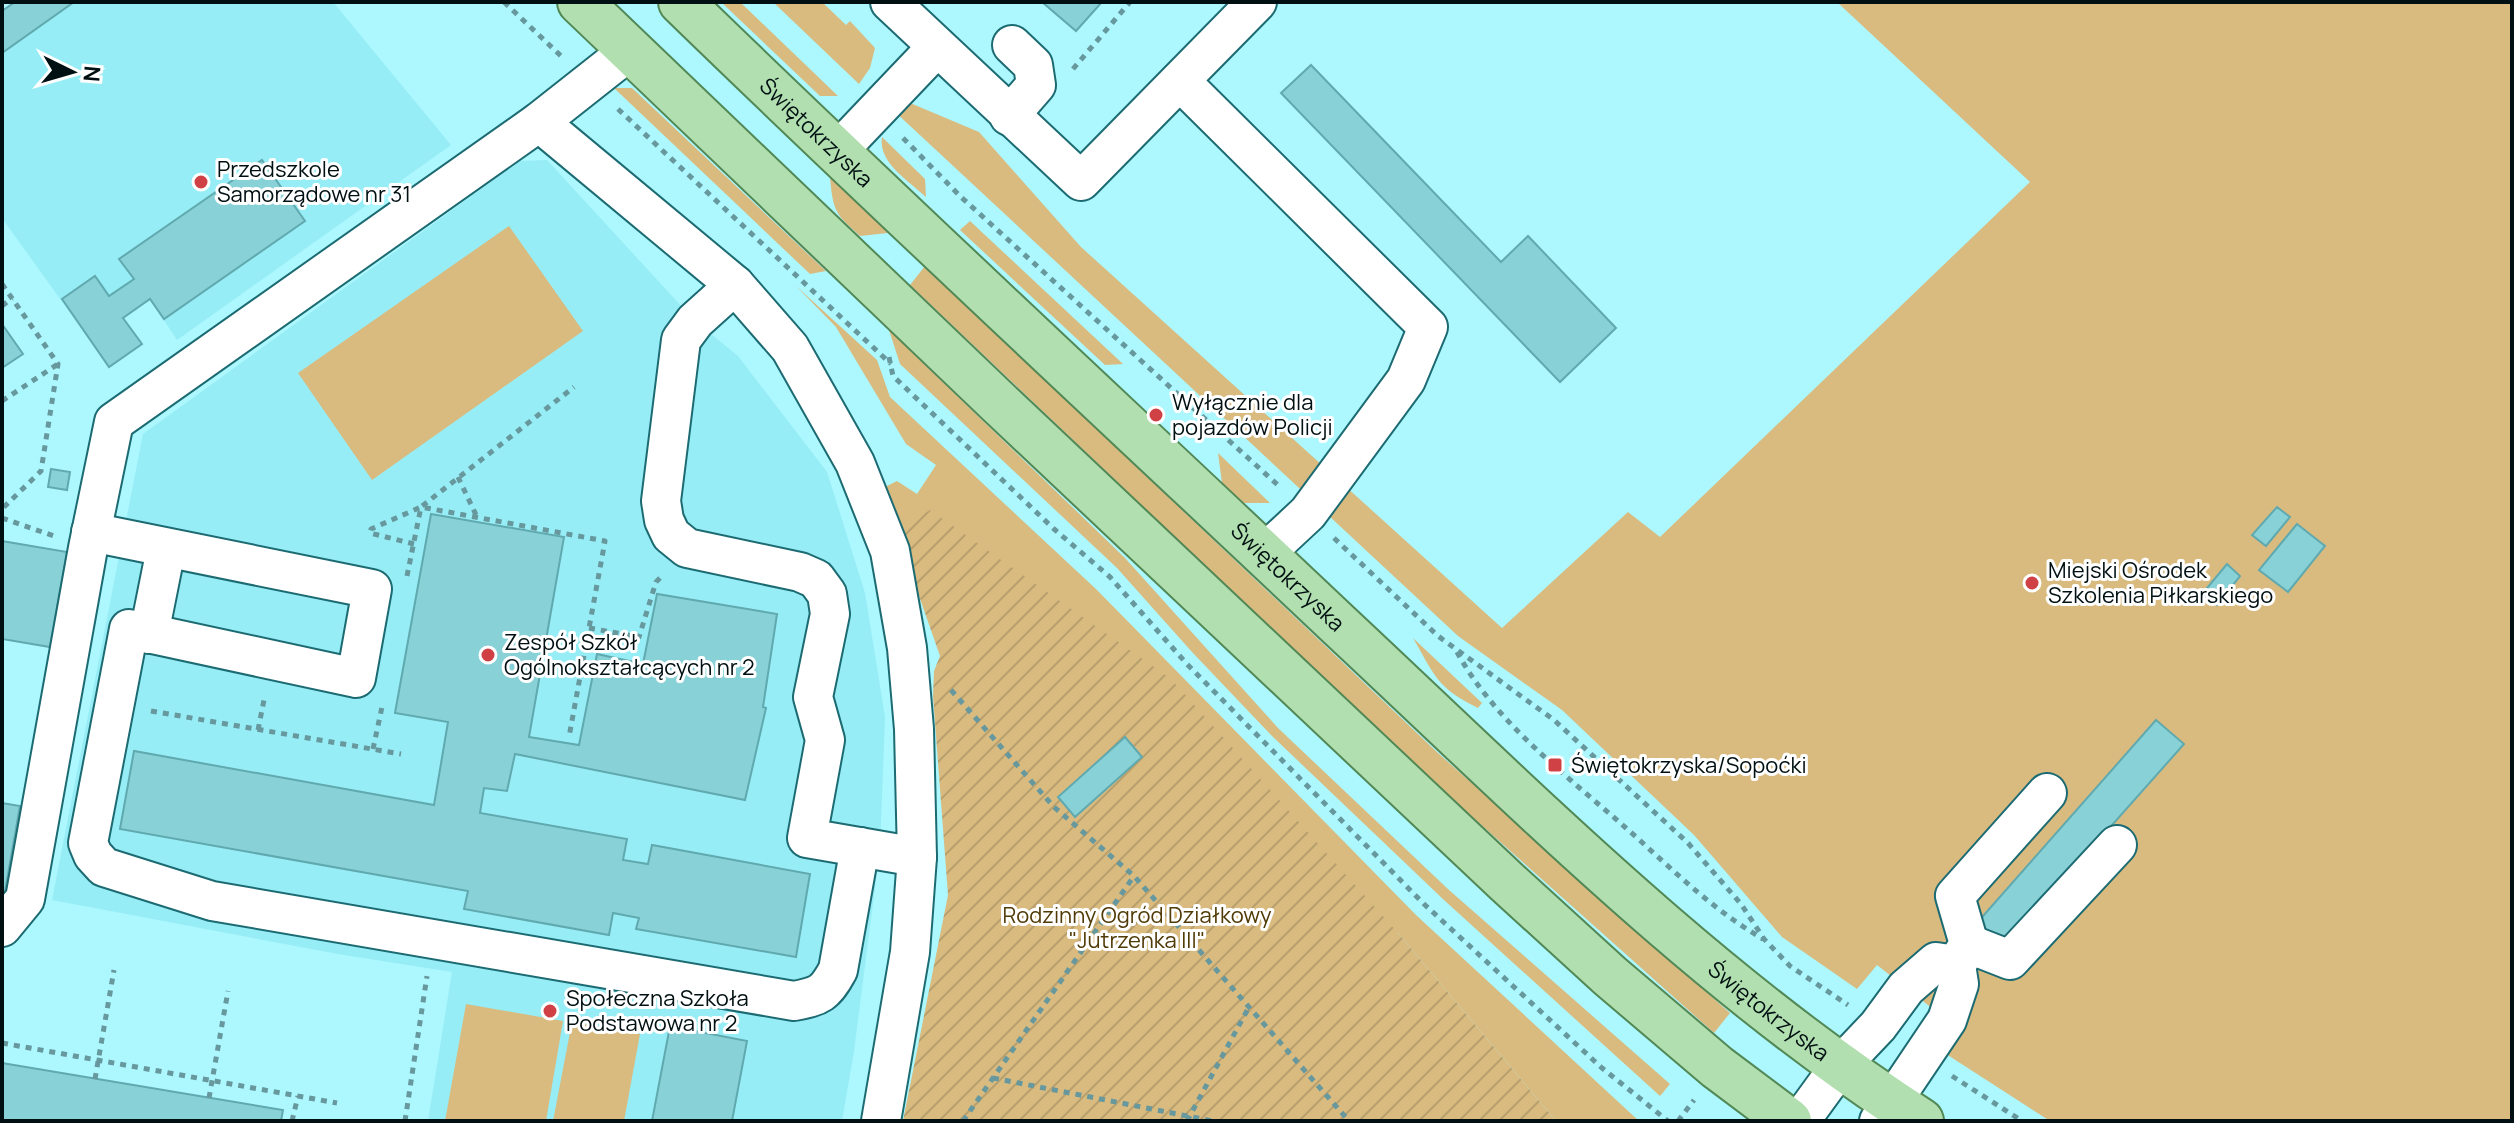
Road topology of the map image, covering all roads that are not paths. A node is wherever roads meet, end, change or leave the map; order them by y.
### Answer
1 (580, 2) edge
2 (681, 2) edge
3 (890, 2) edge
4 (1257, 2) edge
5 (1012, 45) dead end
6 (937, 47) junction
7 (629, 51) junction
8 (1180, 81) junction
9 (539, 122) junction
10 (1019, 124) junction
11 (836, 153) junction
12 (756, 170) junction
13 (735, 285) junction
14 (89, 540) junction
15 (166, 549) junction
16 (1264, 554) junction
17 (149, 634) junction
18 (2047, 793) dead end
19 (2117, 845) dead end
20 (860, 847) junction
21 (917, 857) junction
22 (2, 927) edge
23 (1962, 954) junction
24 (1840, 1066) junction
25 (1897, 1115) edge
26 (881, 1121) edge
27 (1789, 1121) edge
28 (1800, 1121) edge

1 - 7 main road
2 - 11 main road, Świętokrzyska
3 - 6 street
4 - 8 street
5 - 10 street
6 - 10 street
6 - 11 street
7 - 9 street
7 - 12 main road
8 - 10 street
8 - 16 street
9 - 13 street
9 - 14 street
11 - 12 main road
11 - 16 main road, Świętokrzyska
12 - 27 main road
13 - 20 street
13 - 21 street
14 - 15 street
14 - 22 street
15 - 17 street
15 - 17 street
16 - 24 main road, Świętokrzyska
17 - 20 street
18 - 23 street
19 - 23 street
20 - 21 street
21 - 26 street
23 - 24 street
23 - 25 street
24 - 25 main road, Świętokrzyska
24 - 28 street

